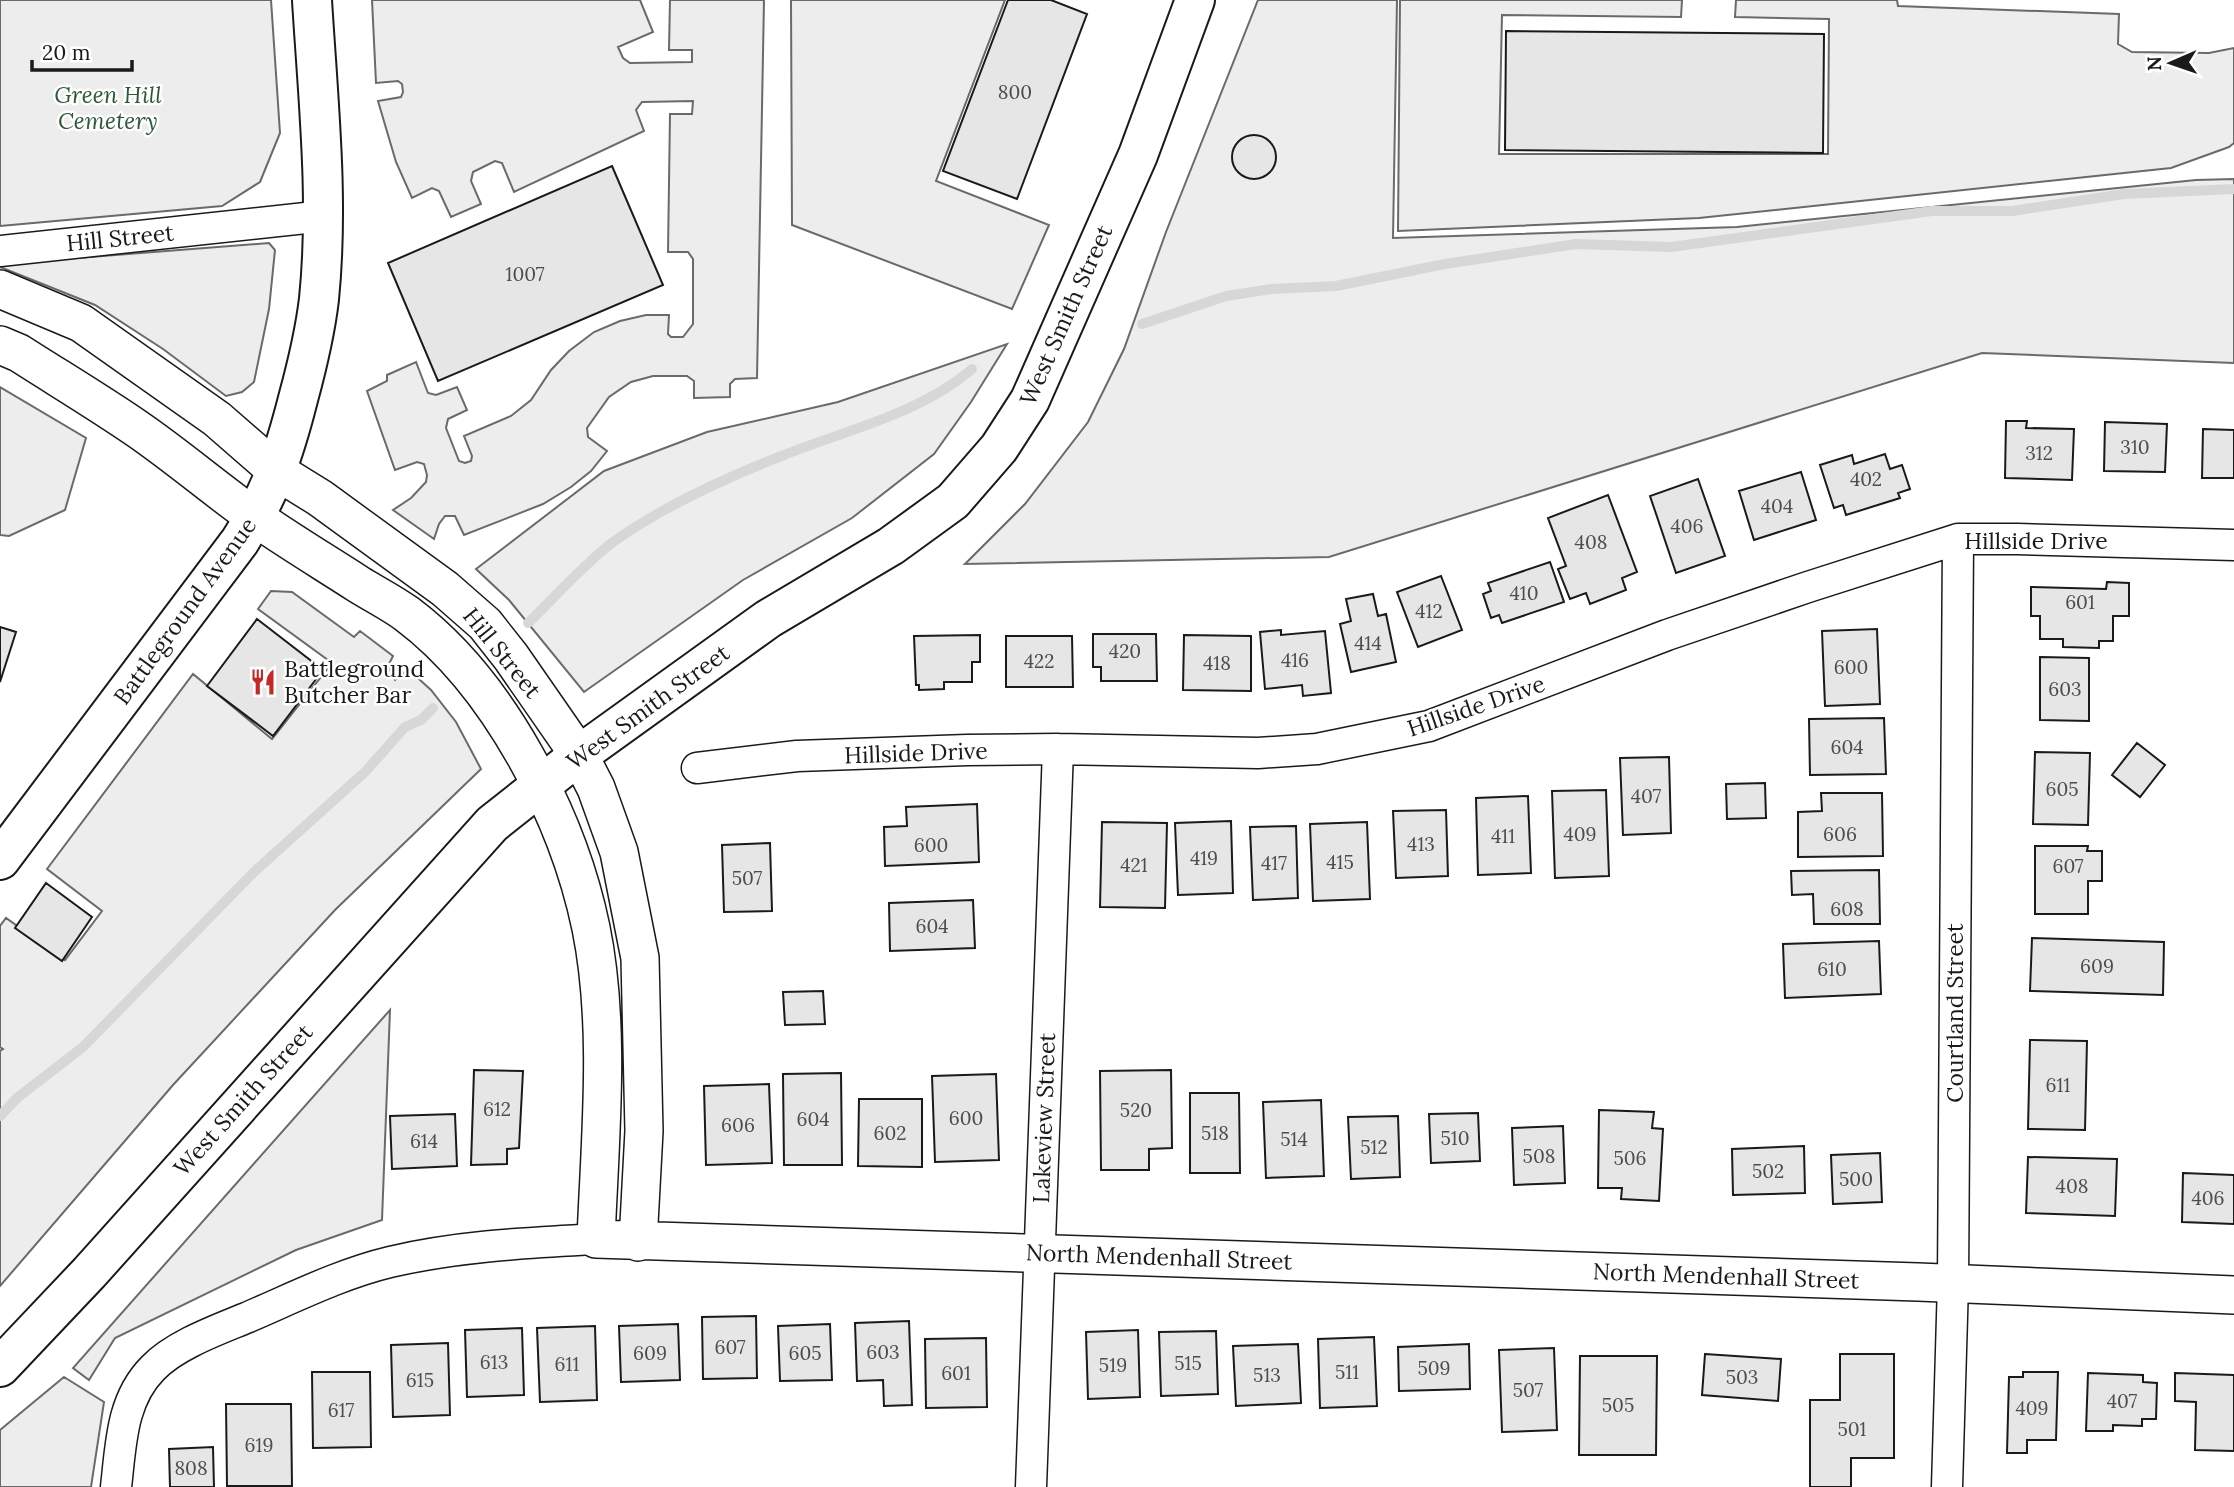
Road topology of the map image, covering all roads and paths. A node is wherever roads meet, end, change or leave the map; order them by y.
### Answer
1 (312, 0) edge
2 (1195, 0) edge
3 (324, 216) junction
4 (0, 251) edge
5 (0, 289) edge
6 (0, 345) edge
7 (278, 472) junction
8 (255, 517) junction
9 (1958, 539) junction
10 (2234, 545) edge
11 (1058, 749) junction
12 (579, 755) junction
13 (697, 768) dead end
14 (541, 786) junction
15 (0, 860) edge
16 (596, 1239) junction
17 (638, 1242) junction
18 (1039, 1253) junction
19 (1953, 1283) junction
20 (2234, 1295) edge
21 (0, 1367) edge
22 (116, 1487) edge
23 (1031, 1487) edge
24 (1947, 1487) edge

1 - 3 main road, Battleground Avenue
2 - 12 main road, West Smith Street
3 - 4 street, Hill Street
3 - 7 main road, Battleground Avenue
5 - 7 street, Hill Street
6 - 8 street, Hill Street
7 - 8 main road, Battleground Avenue
7 - 12 street, Hill Street
8 - 14 street, Hill Street
8 - 15 main road, Battleground Avenue
9 - 10 street, Hillside Drive
9 - 11 street, Hillside Drive
9 - 19 street, Courtland Street
11 - 13 street, Hillside Drive
11 - 18 street, Lakeview Street
12 - 14 main road, West Smith Street
12 - 17 street, Hill Street
14 - 16 street, Hill Street
14 - 21 main road, West Smith Street
16 - 17 street, North Mendenhall Street
16 - 22 street, North Mendenhall Street
17 - 18 street, North Mendenhall Street
18 - 19 street, North Mendenhall Street
18 - 23 street, Lakeview Street
19 - 20 street, North Mendenhall Street
19 - 24 street, Courtland Street

